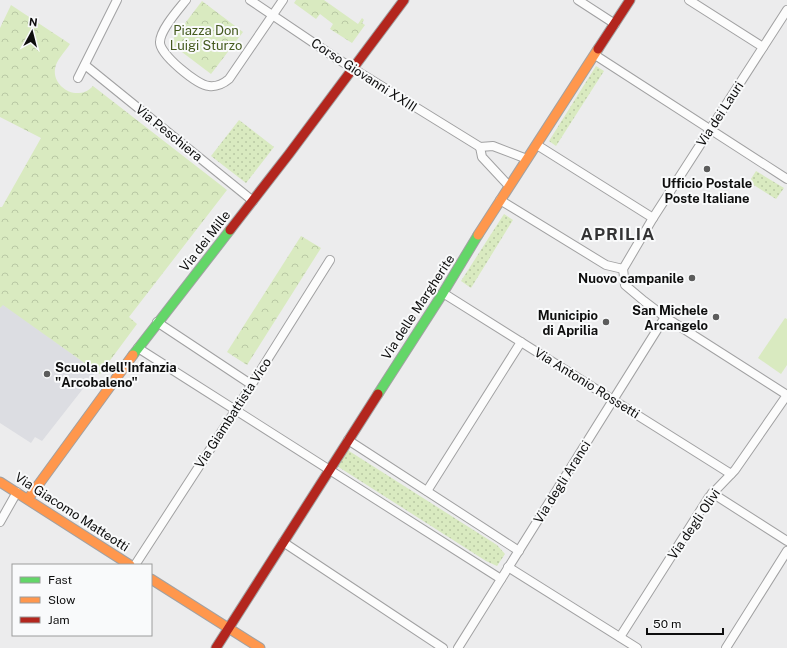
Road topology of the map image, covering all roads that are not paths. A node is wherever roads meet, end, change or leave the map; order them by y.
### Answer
1 (117, 0) edge
2 (186, 0) edge
3 (250, 0) edge
4 (283, 0) edge
5 (404, 0) edge
6 (578, 0) edge
7 (630, 0) edge
8 (689, 0) edge
9 (787, 10) edge
10 (273, 14) junction
11 (615, 24) junction
12 (763, 47) junction
13 (595, 55) junction
14 (84, 65) junction
15 (353, 69) junction
16 (78, 78) dead end
17 (710, 130) junction
18 (537, 145) junction
19 (480, 147) junction
20 (527, 159) junction
21 (787, 179) edge
22 (509, 186) junction
23 (500, 200) junction
24 (253, 201) junction
25 (653, 218) junction
26 (330, 260) dead end
27 (623, 269) junction
28 (443, 293) junction
29 (666, 317) junction
30 (157, 322) junction
31 (521, 342) junction
32 (138, 348) junction
33 (252, 385) junction
34 (787, 395) edge
35 (613, 400) junction
36 (235, 411) junction
37 (348, 440) junction
38 (329, 469) junction
39 (731, 474) junction
40 (0, 482) edge
41 (427, 491) junction
42 (17, 492) junction
43 (712, 493) junction
44 (28, 499) junction
45 (0, 522) edge
46 (787, 541) edge
47 (283, 542) junction
48 (519, 551) junction
49 (787, 551) edge
50 (128, 564) edge
51 (137, 564) edge
52 (508, 567) junction
53 (152, 579) edge
54 (501, 579) junction
55 (229, 628) junction
56 (620, 637) junction
57 (216, 648) edge
58 (260, 648) edge
59 (443, 648) edge
60 (458, 648) edge
61 (637, 648) edge
62 (726, 648) edge

1 - 14 street
2 - 10 street
3 - 10 street, Corso Giovanni XXIII
4 - 10 street
5 - 15 street, Via dei Mille
6 - 11 street
7 - 11 street, Via delle Margherite
8 - 12 street
9 - 12 street, Via dei Lauri
10 - 15 street, Corso Giovanni XXIII
11 - 13 street, Via delle Margherite
12 - 17 street, Via dei Lauri
13 - 17 street
13 - 18 street, Via delle Margherite
14 - 16 street
14 - 24 street, Via Peschiera
15 - 19 street, Corso Giovanni XXIII
15 - 24 street, Via dei Mille
17 - 21 street
17 - 25 street, Via dei Lauri
18 - 20 street, Via delle Margherite
18 - 25 street
19 - 20 street
19 - 22 street
20 - 22 street, Via delle Margherite
22 - 23 street, Via delle Margherite
23 - 27 street
23 - 28 street, Via delle Margherite
24 - 30 street, Via dei Mille
25 - 27 street, Via dei Lauri
26 - 33 street, Via Giambattista Vico
27 - 29 street
28 - 31 street, Via Antonio Rossetti
28 - 37 street, Via delle Margherite
29 - 34 street
29 - 35 street, Via degli Aranci
30 - 32 street, Via dei Mille
30 - 33 street
31 - 35 street, Via Antonio Rossetti
31 - 41 street
32 - 36 street
32 - 44 street, Via dei Mille
33 - 36 street, Via Giambattista Vico
34 - 39 street, Via degli Olivi
35 - 39 street, Via Antonio Rossetti
35 - 48 street, Via degli Aranci
36 - 38 street
36 - 51 street, Via Giambattista Vico
37 - 38 street, Via delle Margherite
37 - 41 street
38 - 47 street, Via delle Margherite
38 - 54 street
39 - 43 street, Via degli Olivi
40 - 42 street, Via Giacomo Matteotti
41 - 48 street
42 - 44 street, Via Giacomo Matteotti
42 - 45 street
43 - 46 street
43 - 56 street, Via degli Olivi
44 - 50 street, Via Giacomo Matteotti
47 - 55 street, Via delle Margherite
47 - 59 street
48 - 52 street, Via degli Aranci
49 - 62 street
52 - 54 street, Via degli Aranci
52 - 56 street
53 - 55 street
54 - 60 street, Via degli Aranci
55 - 57 street, Via delle Margherite
55 - 58 street
56 - 61 street

